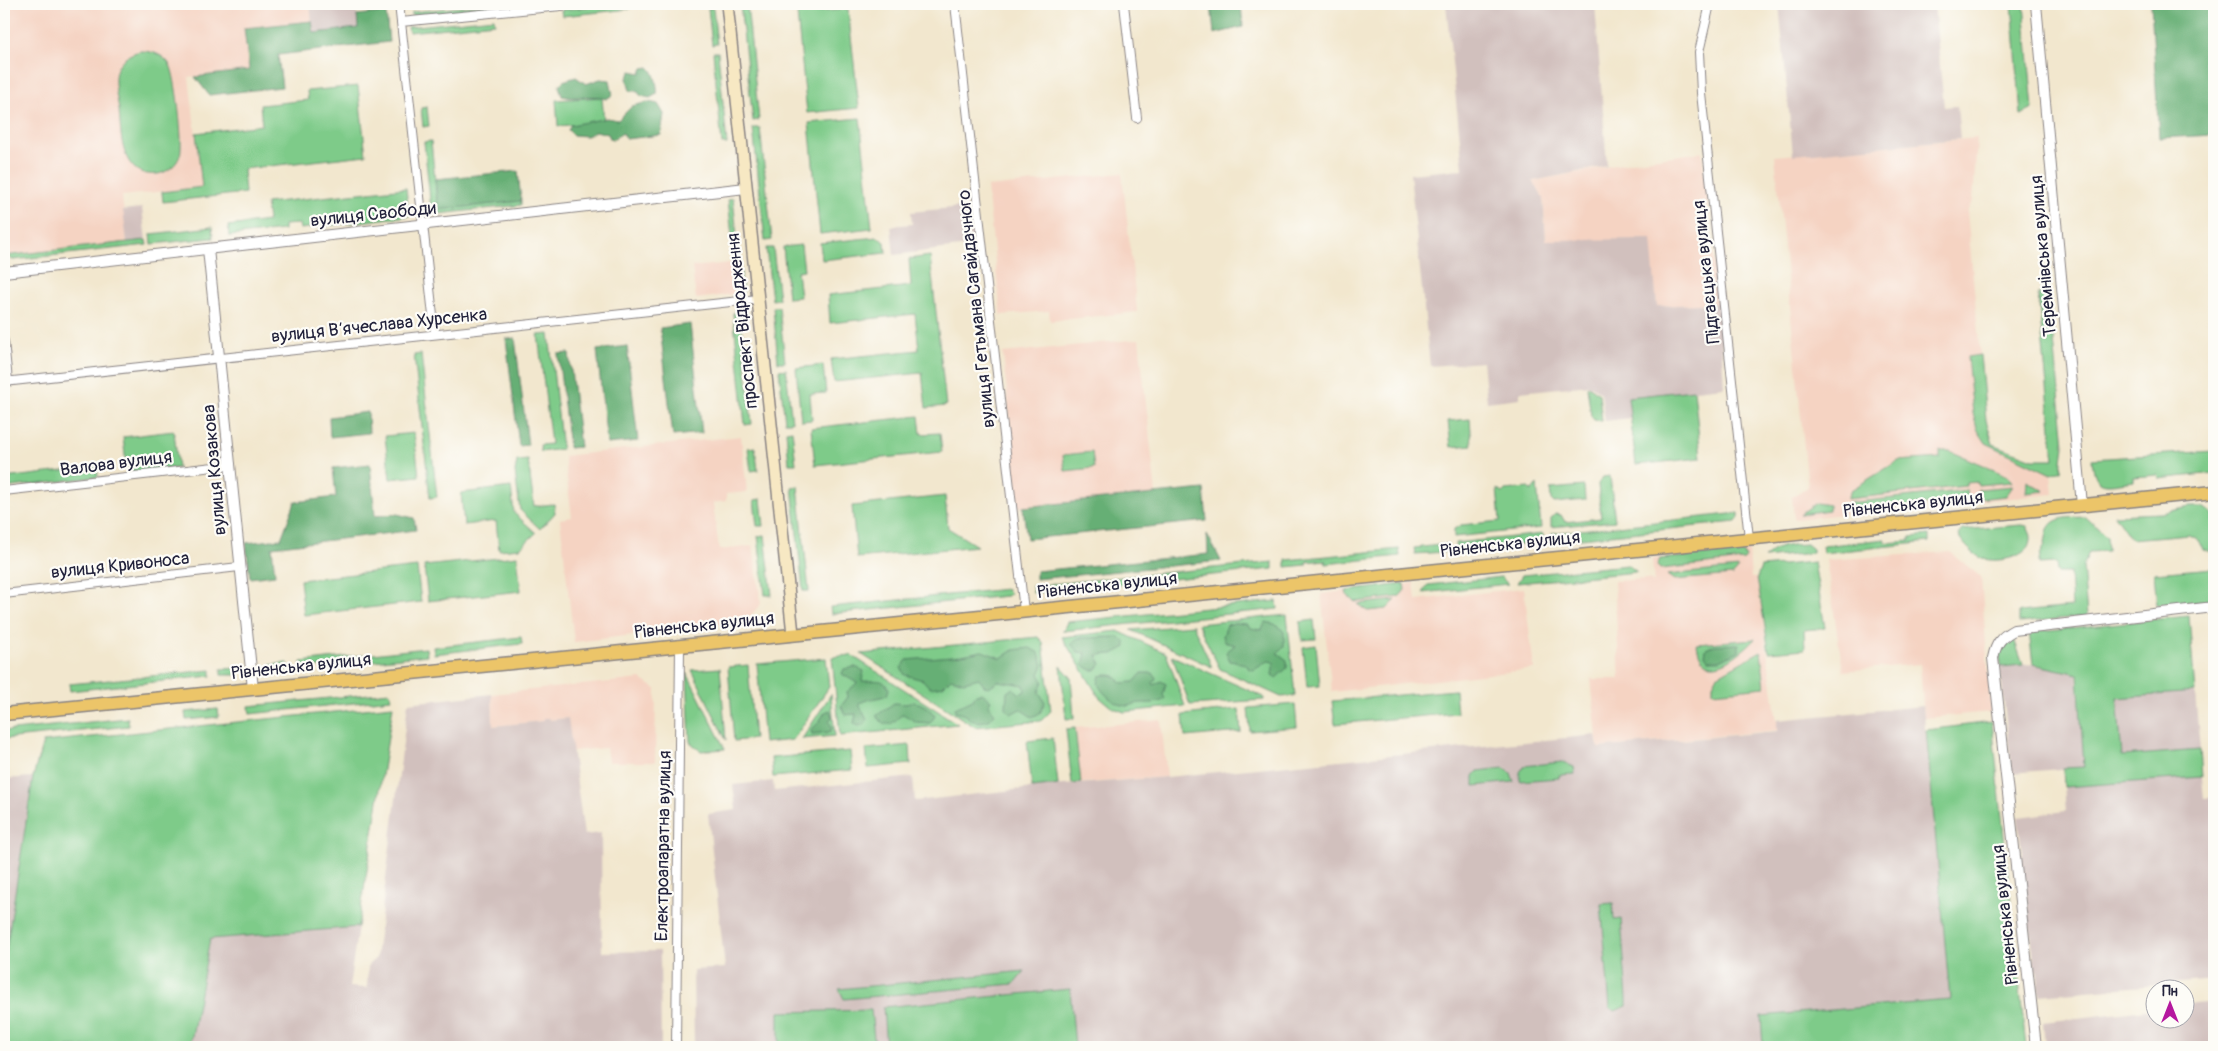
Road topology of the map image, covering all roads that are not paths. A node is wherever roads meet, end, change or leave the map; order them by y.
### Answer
1 (399, 4) edge
2 (581, 4) edge
3 (726, 4) edge
4 (955, 4) edge
5 (1124, 4) edge
6 (1710, 4) edge
7 (2036, 4) edge
8 (401, 22) junction
9 (1137, 118) dead end
10 (746, 188) junction
11 (423, 225) junction
12 (208, 249) junction
13 (4, 272) edge
14 (758, 299) junction
15 (435, 334) junction
16 (4, 341) edge
17 (220, 358) junction
18 (6, 381) edge
19 (231, 465) junction
20 (4, 492) edge
21 (2214, 492) edge
22 (2082, 505) junction
23 (1750, 538) junction
24 (239, 567) junction
25 (4, 594) edge
26 (2214, 607) edge
27 (1024, 610) junction
28 (793, 634) junction
29 (680, 646) junction
30 (253, 689) junction
31 (4, 714) edge
32 (676, 1047) edge
33 (2036, 1047) edge

1 - 8 street
2 - 8 street
3 - 10 main road, проспект Відродження
4 - 27 street, вулиця Гетьмана Сагайдачного
5 - 9 street
6 - 23 street, Підгаєцька вулиця
7 - 22 street, Теремнівська вулиця
8 - 11 street
10 - 11 street, вулиця Свободи
10 - 14 main road, проспект Відродження
11 - 12 street, вулиця Свободи
11 - 15 street
12 - 13 street, вулиця Свободи
12 - 17 street, вулиця Козакова
14 - 15 street, вулиця Вʼячеслава Хурсенка
14 - 28 main road, проспект Відродження
15 - 17 street, вулиця Вʼячеслава Хурсенка
16 - 18 street
17 - 18 street, вулиця Вʼячеслава Хурсенка
17 - 19 street, вулиця Козакова
19 - 20 street, Валова вулиця
19 - 24 street, вулиця Козакова
21 - 22 main road, Рівненська вулиця
22 - 23 main road, Рівненська вулиця
23 - 27 main road, Рівненська вулиця
24 - 25 street, вулиця Кривоноса
24 - 30 street, вулиця Козакова
26 - 33 street, Рівненська вулиця
27 - 28 main road, Рівненська вулиця
28 - 29 main road, Рівненська вулиця
29 - 30 main road, Рівненська вулиця
29 - 32 street, Електроапаратна вулиця
30 - 31 main road, Рівненська вулиця

